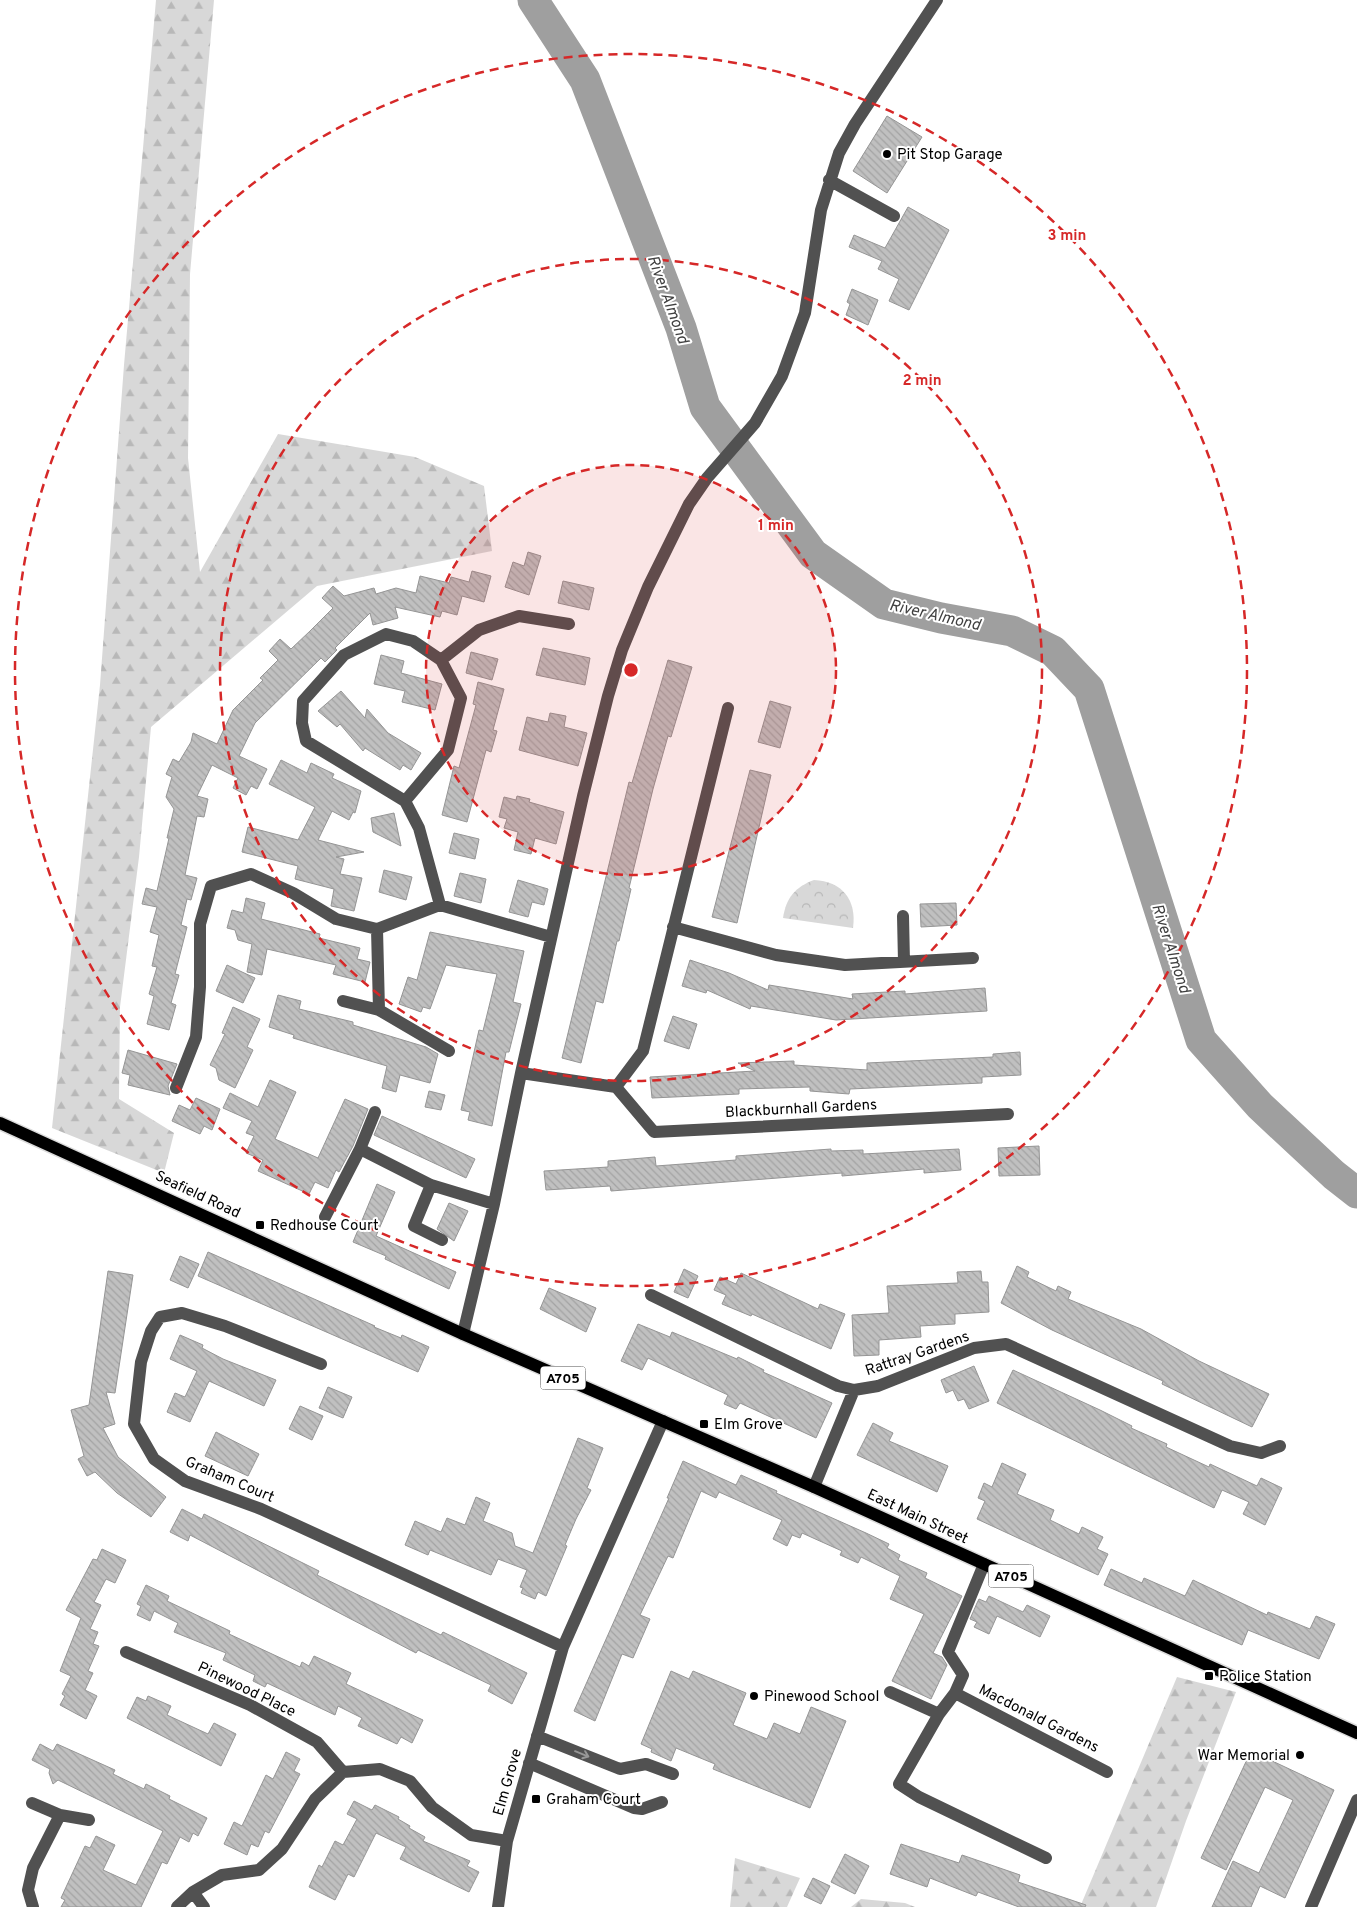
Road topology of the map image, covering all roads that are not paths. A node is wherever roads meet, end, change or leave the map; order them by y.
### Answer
1 (937, 0) edge
2 (829, 180) junction
3 (894, 216) dead end
4 (569, 624) dead end
5 (441, 660) junction
6 (728, 708) dead end
7 (405, 801) junction
8 (440, 905) junction
9 (903, 916) dead end
10 (673, 927) junction
11 (377, 929) junction
12 (551, 937) junction
13 (973, 958) dead end
14 (904, 962) junction
15 (343, 1002) dead end
16 (379, 1010) junction
17 (449, 1051) dead end
18 (521, 1073) junction
19 (616, 1087) junction
20 (176, 1088) dead end
21 (375, 1112) dead end
22 (1008, 1114) dead end
23 (0, 1123) edge
24 (360, 1149) junction
25 (431, 1185) junction
26 (494, 1204) junction
27 (325, 1217) dead end
28 (442, 1240) dead end
29 (651, 1295) dead end
30 (463, 1334) junction
31 (321, 1364) dead end
32 (854, 1390) junction
33 (664, 1421) junction
34 (1280, 1446) dead end
35 (814, 1487) junction
36 (984, 1564) junction
37 (563, 1647) junction
38 (126, 1652) dead end
39 (890, 1692) dead end
40 (955, 1693) junction
41 (939, 1714) junction
42 (1357, 1733) edge
43 (537, 1736) junction
44 (530, 1763) junction
45 (343, 1772) junction
46 (1107, 1772) dead end
47 (673, 1774) dead end
48 (1357, 1800) edge
49 (662, 1802) dead end
50 (32, 1803) dead end
51 (60, 1815) junction
52 (89, 1820) dead end
53 (507, 1841) junction
54 (1046, 1858) dead end
55 (193, 1892) junction
56 (33, 1907) edge
57 (177, 1907) edge
58 (204, 1907) edge
59 (498, 1907) edge
60 (1311, 1907) edge

1 - 2 street
2 - 3 street
2 - 12 street
4 - 5 street
5 - 7 street
5 - 7 street
6 - 10 street
7 - 8 street
8 - 11 street
8 - 12 street
9 - 14 street
10 - 14 street
10 - 19 street
11 - 16 street
11 - 20 street
12 - 18 street
13 - 14 street
15 - 16 street
16 - 17 street
18 - 19 street
18 - 26 street
19 - 22 street, Blackburnhall Gardens
21 - 24 street
23 - 30 main road, Seafield Road / A705
24 - 25 street
24 - 27 street
25 - 26 street
25 - 28 street
26 - 30 street
29 - 32 street, Rattray Gardens
30 - 33 main road, East Main Street / A705
31 - 37 street, Graham Court
32 - 34 street, Rattray Gardens
32 - 35 street
33 - 35 main road, East Main Street / A705
33 - 37 street, Elm Grove
35 - 36 main road, East Main Street / A705
36 - 40 street, Macdonald Gardens
36 - 42 main road, East Main Street / A705
37 - 43 street, Elm Grove
38 - 45 street, Pinewood Place
39 - 41 street
40 - 41 street, Macdonald Gardens
40 - 46 street, Macdonald Gardens
41 - 54 street, Macdonald Gardens
43 - 44 street, Elm Grove
43 -> 47 street
44 - 49 street
44 - 53 street, Elm Grove
45 - 53 street
45 - 55 street
48 - 60 street
50 - 51 street
51 - 52 street
51 - 56 street
53 - 59 street, Elm Grove
55 - 57 street
55 - 58 street

